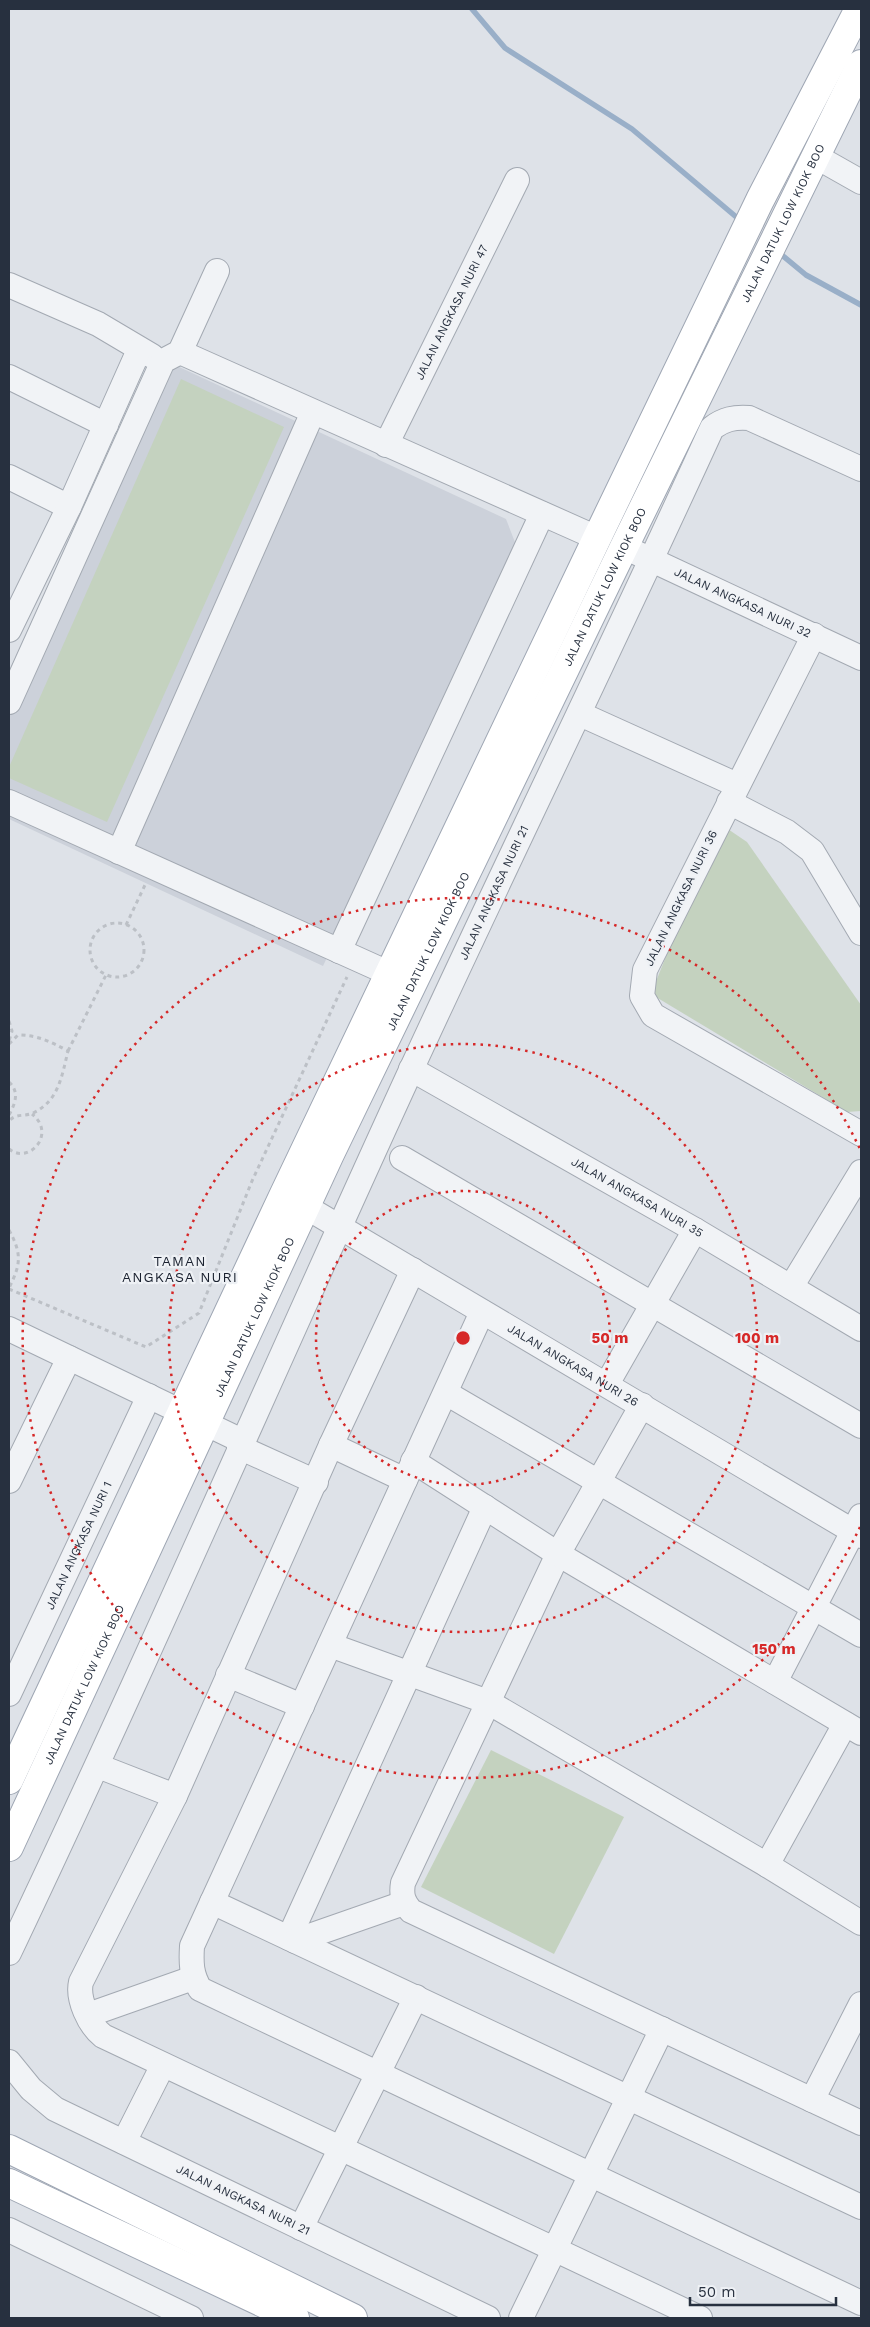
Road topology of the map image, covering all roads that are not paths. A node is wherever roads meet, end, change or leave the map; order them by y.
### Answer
1 (859, 9) edge
2 (861, 64) edge
3 (815, 156) junction
4 (517, 180) dead end
5 (861, 182) edge
6 (217, 271) dead end
7 (9, 285) edge
8 (139, 350) junction
9 (172, 356) junction
10 (9, 377) edge
11 (313, 412) junction
12 (106, 425) junction
13 (386, 445) junction
14 (861, 469) edge
15 (9, 477) edge
16 (70, 507) junction
17 (542, 514) junction
18 (597, 538) junction
19 (624, 546) junction
20 (652, 560) junction
21 (9, 630) edge
22 (814, 635) junction
23 (861, 658) edge
24 (9, 702) edge
25 (580, 714) junction
26 (733, 793) junction
27 (9, 802) edge
28 (119, 852) junction
29 (861, 933) edge
30 (339, 962) junction
31 (401, 979) junction
32 (411, 1069) junction
33 (861, 1134) edge
34 (402, 1158) dead end
35 (861, 1172) edge
36 (295, 1200) junction
37 (340, 1227) junction
38 (695, 1230) junction
39 (413, 1270) junction
40 (791, 1287) junction
41 (652, 1305) junction
42 (482, 1312) junction
43 (9, 1329) edge
44 (861, 1329) edge
45 (70, 1358) junction
46 (607, 1384) junction
47 (446, 1392) junction
48 (149, 1396) junction
49 (642, 1405) junction
50 (194, 1418) junction
51 (861, 1426) edge
52 (241, 1444) junction
53 (331, 1445) junction
54 (409, 1471) junction
55 (599, 1480) junction
56 (9, 1481) edge
57 (316, 1482) junction
58 (485, 1508) junction
59 (858, 1528) edge
60 (558, 1554) junction
61 (814, 1607) junction
62 (861, 1635) edge
63 (330, 1645) junction
64 (408, 1673) junction
65 (228, 1675) junction
66 (775, 1682) junction
67 (9, 1694) edge
68 (488, 1702) junction
69 (302, 1706) junction
70 (853, 1729) edge
71 (98, 1766) junction
72 (9, 1780) edge
73 (175, 1796) junction
74 (9, 1847) edge
75 (767, 1865) junction
76 (212, 1902) junction
77 (404, 1902) junction
78 (861, 1923) edge
79 (292, 1939) junction
80 (9, 1953) edge
81 (193, 1978) junction
82 (416, 1997) junction
83 (861, 2004) edge
84 (88, 2015) junction
85 (662, 2029) junction
86 (10, 2064) edge
87 (163, 2065) junction
88 (378, 2073) junction
89 (629, 2097) junction
90 (812, 2100) junction
91 (861, 2123) edge
92 (124, 2142) junction
93 (341, 2147) junction
94 (9, 2149) edge
95 (591, 2175) junction
96 (9, 2183) edge
97 (861, 2208) edge
98 (301, 2228) junction
99 (9, 2230) edge
100 (555, 2249) junction
101 (861, 2303) edge
102 (191, 2318) edge
103 (295, 2318) edge
104 (353, 2318) edge
105 (488, 2318) edge
106 (521, 2318) edge
107 (700, 2318) edge

1 - 18 main road, JALAN DATUK LOW KIOK BOO
2 - 3 main road, JALAN DATUK LOW KIOK BOO
3 - 5 street
3 - 19 main road, JALAN DATUK LOW KIOK BOO
4 - 13 street, JALAN ANGKASA NURI 47
6 - 9 street
7 - 8 street
8 - 9 street
8 - 12 street
9 - 11 street
9 - 24 street
10 - 12 street
11 - 13 street
11 - 28 street
12 - 16 street
13 - 17 street
14 - 20 street, JALAN ANGKASA NURI 21
15 - 16 street
16 - 21 street
17 - 18 street
17 - 30 street
18 - 31 main road, JALAN DATUK LOW KIOK BOO
19 - 20 street, JALAN ANGKASA NURI 32
19 - 31 main road, JALAN DATUK LOW KIOK BOO
20 - 22 street, JALAN ANGKASA NURI 32
20 - 25 street, JALAN ANGKASA NURI 21
22 - 23 street, JALAN ANGKASA NURI 32
22 - 26 street, JALAN ANGKASA NURI 36
25 - 26 street
25 - 32 street, JALAN ANGKASA NURI 21
26 - 29 street
26 - 33 street, JALAN ANGKASA NURI 36
27 - 28 street
28 - 30 street
30 - 31 street
31 - 36 main road, JALAN DATUK LOW KIOK BOO
32 - 37 street, JALAN ANGKASA NURI 21
32 - 38 street, JALAN ANGKASA NURI 35
34 - 41 street
35 - 40 street
36 - 37 street, JALAN ANGKASA NURI 26
36 - 50 main road, JALAN DATUK LOW KIOK BOO
37 - 39 street, JALAN ANGKASA NURI 26
37 - 52 street, JALAN ANGKASA NURI 21
38 - 40 street, JALAN ANGKASA NURI 35
38 - 41 street
39 - 42 street, JALAN ANGKASA NURI 26
39 - 53 street
40 - 44 street, JALAN ANGKASA NURI 35
41 - 46 street
41 - 51 street
42 - 46 street, JALAN ANGKASA NURI 26
42 - 47 street
43 - 45 street
45 - 48 street
45 - 56 street
46 - 49 street, JALAN ANGKASA NURI 26
47 - 54 street
47 - 55 street
48 - 50 street
48 - 67 street, JALAN ANGKASA NURI 1
49 - 55 street
49 - 59 street, JALAN ANGKASA NURI 26
50 - 52 street
50 - 72 main road, JALAN DATUK LOW KIOK BOO
50 - 74 main road, JALAN DATUK LOW KIOK BOO
52 - 57 street
52 - 71 street, JALAN ANGKASA NURI 21
53 - 54 street
53 - 57 street
54 - 58 street
54 - 63 street
55 - 60 street
55 - 61 street
57 - 65 street
58 - 60 street
58 - 64 street
59 - 61 street
60 - 66 street
60 - 68 street
61 - 62 street
61 - 66 street
63 - 64 street
63 - 69 street
64 - 68 street
64 - 79 street
65 - 69 street
65 - 73 street
66 - 70 street
68 - 75 street
68 - 77 street
69 - 76 street
70 - 75 street
71 - 73 street
71 - 80 street, JALAN ANGKASA NURI 21
73 - 84 street
75 - 78 street
76 - 79 street
76 - 81 street
77 - 79 street
77 - 85 street
79 - 82 street
81 - 84 street
81 - 88 street
82 - 88 street
82 - 89 street
83 - 90 street
84 - 87 street
85 - 89 street
85 - 90 street
86 - 92 street, JALAN ANGKASA NURI 21
87 - 92 street
87 - 93 street
88 - 93 street
88 - 95 street
89 - 95 street
89 - 97 street
90 - 91 street
92 - 98 street, JALAN ANGKASA NURI 21
93 - 98 street
93 - 100 street
94 - 104 main road
95 - 100 street
95 - 101 street
96 - 103 main road
98 - 105 street, JALAN ANGKASA NURI 21
99 - 102 street
100 - 106 street
100 - 107 street

